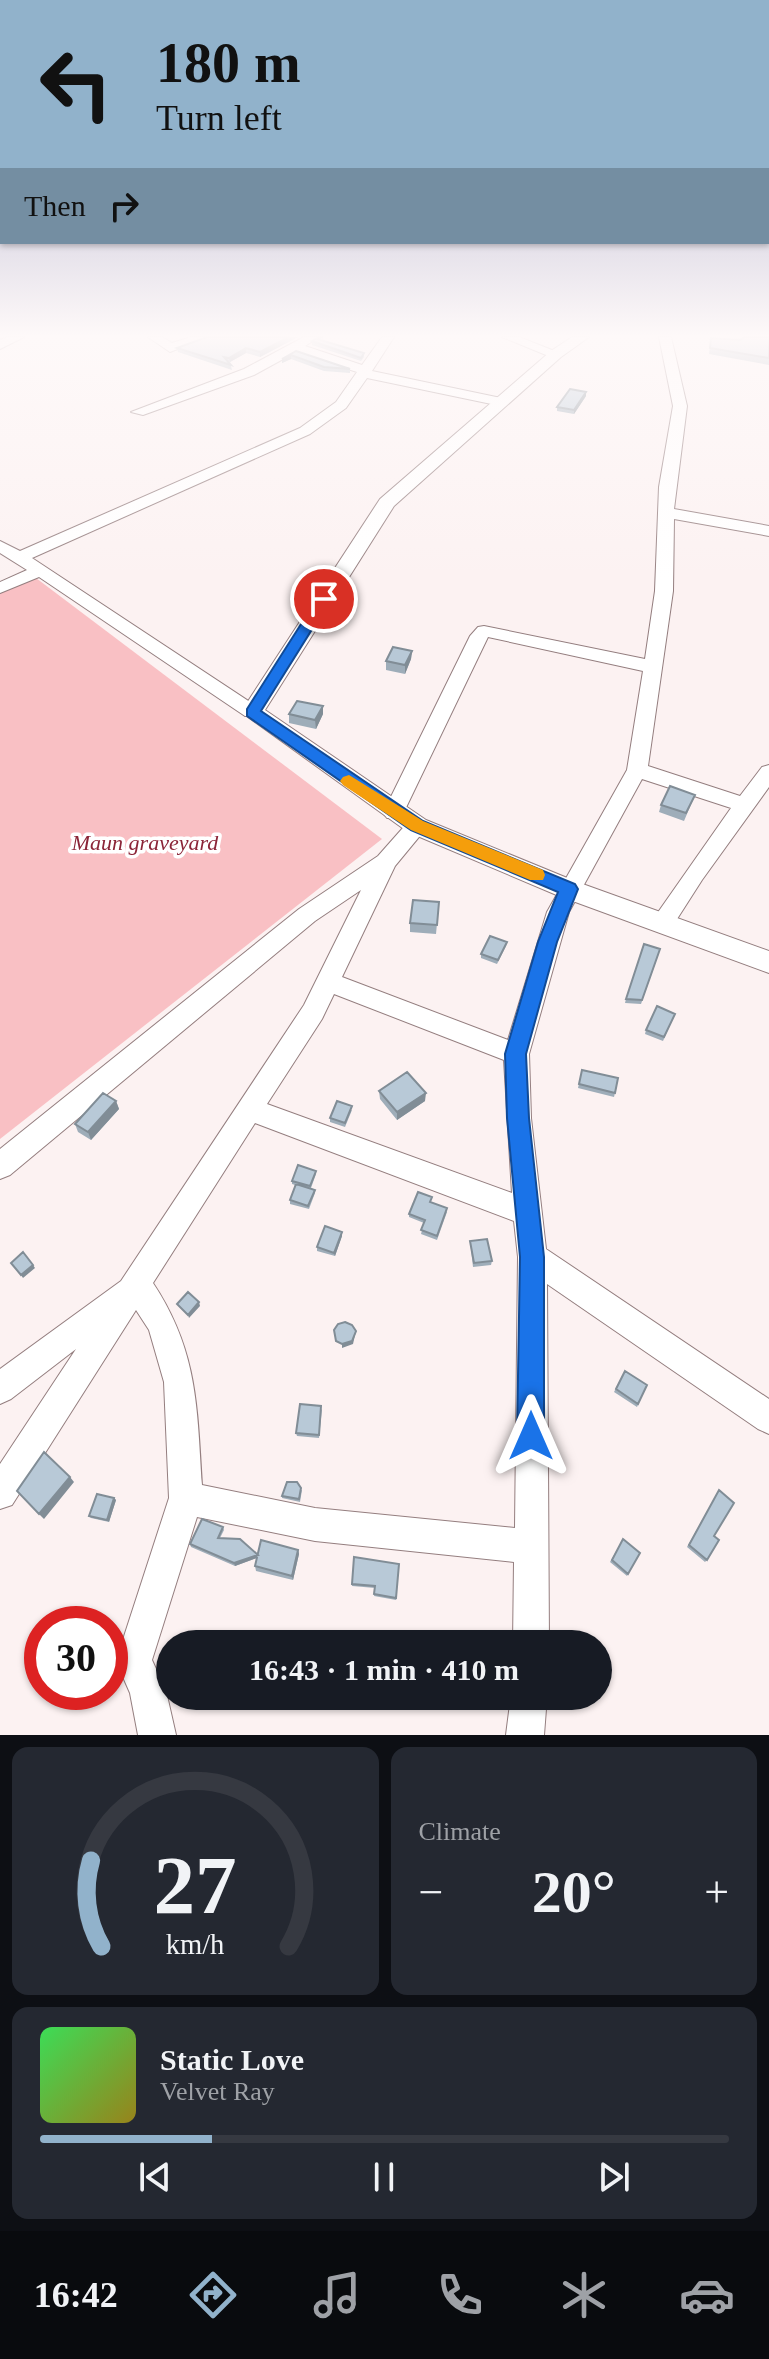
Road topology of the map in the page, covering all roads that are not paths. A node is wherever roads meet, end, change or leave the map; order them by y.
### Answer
1 (325, 418) edge
2 (483, 418) edge
3 (678, 418) edge
4 (669, 513) junction
5 (769, 531) edge
6 (0, 546) edge
7 (19, 558) junction
8 (40, 570) junction
9 (0, 588) edge
10 (653, 667) junction
11 (252, 712) junction
12 (637, 770) junction
13 (769, 772) edge
14 (744, 805) junction
15 (394, 813) junction
16 (417, 826) junction
17 (386, 862) junction
18 (568, 889) junction
19 (662, 924) junction
20 (769, 962) edge
21 (328, 982) junction
22 (516, 1054) junction
23 (249, 1109) junction
24 (0, 1166) edge
25 (529, 1213) junction
26 (532, 1257) junction
27 (137, 1285) junction
28 (0, 1388) edge
29 (769, 1418) edge
30 (0, 1493) edge
31 (186, 1498) junction
32 (533, 1546) junction
33 (531, 1630) edge
34 (528, 1710) edge
35 (157, 1735) edge
36 (525, 1735) edge

1 - 7 street
2 - 11 street
3 - 4 street
4 - 5 street
4 - 10 street
6 - 7 street
7 - 8 street
8 - 9 street
8 - 11 street
10 - 12 street
10 - 15 street
11 - 15 street
12 - 14 street
12 - 18 street
13 - 14 street
14 - 19 street
15 - 16 street
16 - 17 street
16 - 18 street
17 - 21 street
17 - 24 street
18 - 19 street
18 - 22 street
19 - 20 street
21 - 22 street
21 - 23 street
22 - 25 street
23 - 25 street
23 - 27 street
25 - 26 street
26 - 29 street
26 - 32 street
27 - 28 street
27 - 30 street
27 - 31 street
31 - 32 street
31 - 35 street
32 - 33 street
34 - 36 street

